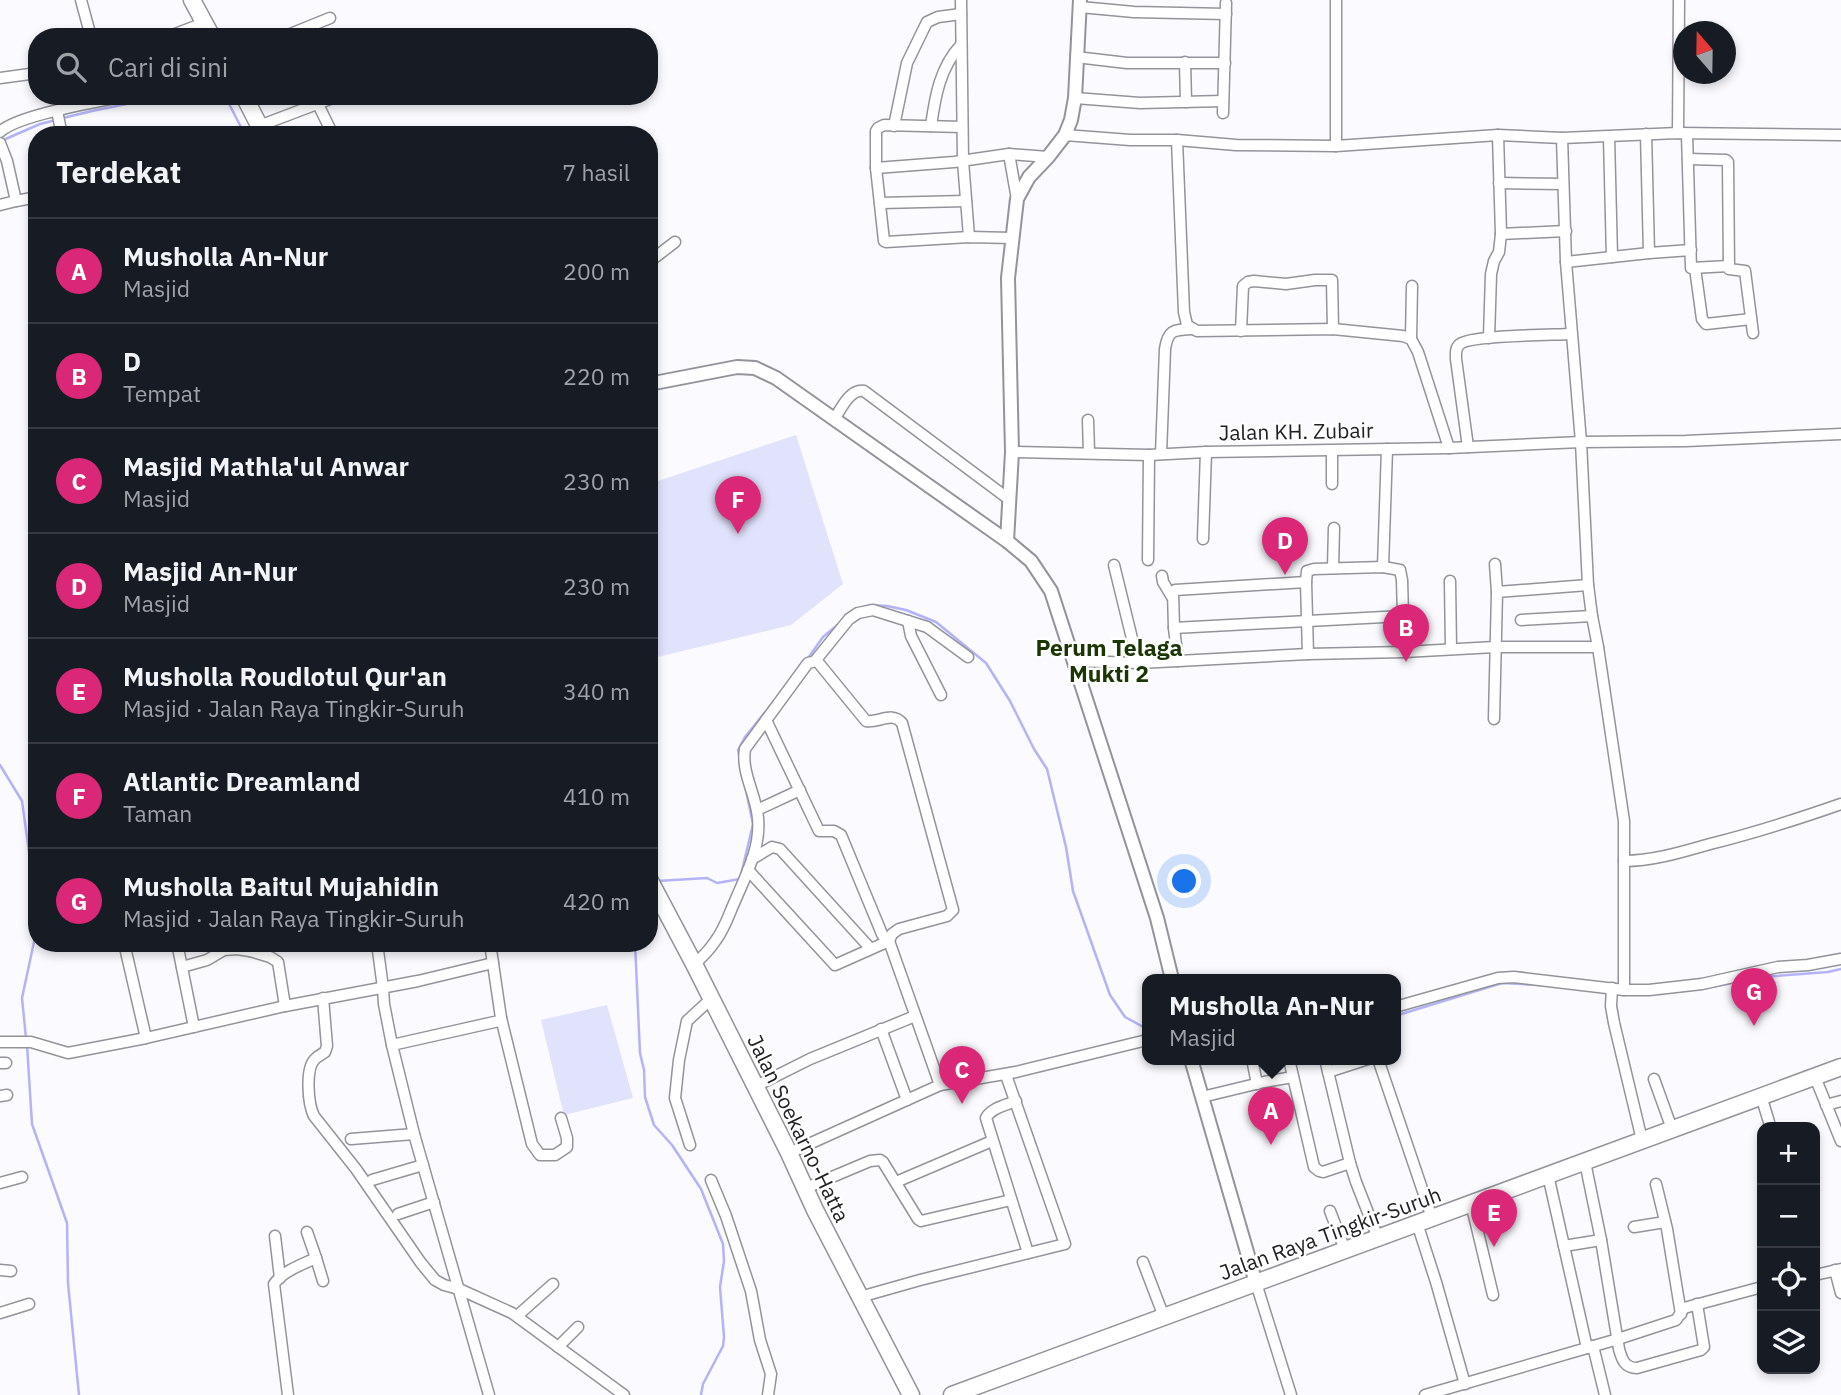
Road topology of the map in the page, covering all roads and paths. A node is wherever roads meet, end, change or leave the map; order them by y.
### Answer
1 (81, 0) edge
2 (192, 0) edge
3 (961, 0) edge
4 (1336, 0) edge
5 (1679, 0) edge
6 (1226, 2) dead end
7 (1080, 3) edge
8 (961, 14) junction
9 (1226, 14) junction
10 (330, 18) dead end
11 (89, 28) edge
12 (207, 28) edge
13 (305, 28) edge
14 (961, 45) junction
15 (1076, 57) junction
16 (1185, 62) junction
17 (1226, 63) junction
18 (28, 74) edge
19 (0, 78) edge
20 (1075, 98) junction
21 (1223, 101) junction
22 (1186, 102) junction
23 (102, 105) edge
24 (248, 105) edge
25 (306, 105) edge
26 (318, 105) edge
27 (1223, 113) dead end
28 (60, 122) edge
29 (259, 126) edge
30 (268, 126) edge
31 (328, 126) edge
32 (894, 126) junction
33 (931, 126) junction
34 (962, 127) junction
35 (0, 132) edge
36 (1646, 134) junction
37 (1682, 134) junction
38 (1065, 135) junction
39 (1498, 135) junction
40 (1841, 135) edge
41 (1609, 137) junction
42 (1562, 138) junction
43 (1177, 140) junction
44 (1336, 146) junction
45 (2, 147) edge
46 (1009, 153) junction
47 (1048, 157) junction
48 (1688, 159) junction
49 (963, 161) junction
50 (876, 168) junction
51 (1499, 183) junction
52 (1563, 184) junction
53 (28, 199) edge
54 (1017, 199) junction
55 (16, 201) junction
56 (966, 201) junction
57 (880, 204) junction
58 (0, 205) edge
59 (1566, 231) junction
60 (1501, 233) junction
61 (969, 237) junction
62 (1012, 238) junction
63 (675, 242) dead end
64 (1690, 250) junction
65 (1649, 253) junction
66 (658, 255) edge
67 (1612, 257) junction
68 (1566, 262) junction
69 (1729, 266) junction
70 (1695, 268) junction
71 (1412, 286) dead end
72 (1751, 319) junction
73 (1191, 329) junction
74 (1333, 329) junction
75 (1241, 331) junction
76 (1753, 333) dead end
77 (1571, 334) junction
78 (1489, 338) junction
79 (1411, 340) junction
80 (658, 382) edge
81 (835, 418) junction
82 (1088, 420) dead end
83 (1841, 434) edge
84 (1581, 442) junction
85 (1468, 447) junction
86 (1449, 448) junction
87 (1387, 449) junction
88 (1332, 451) junction
89 (1012, 452) junction
90 (1206, 452) junction
91 (1089, 453) junction
92 (1161, 454) junction
93 (1149, 455) junction
94 (1332, 484) dead end
95 (1010, 500) junction
96 (1334, 528) dead end
97 (1203, 539) dead end
98 (1007, 541) junction
99 (1148, 560) dead end
100 (1496, 564) dead end
101 (1114, 565) dead end
102 (1383, 567) junction
103 (1333, 568) junction
104 (1162, 576) dead end
105 (1450, 581) dead end
106 (1306, 582) junction
107 (1588, 585) junction
108 (1497, 592) junction
109 (1172, 597) junction
110 (1403, 616) junction
111 (1591, 616) junction
112 (1306, 620) junction
113 (1521, 620) dead end
114 (908, 621) junction
115 (1174, 628) junction
116 (1495, 647) junction
117 (1598, 647) junction
118 (1451, 649) junction
119 (1404, 652) junction
120 (1308, 654) junction
121 (968, 657) dead end
122 (815, 661) junction
123 (1074, 661) junction
124 (1178, 661) junction
125 (1138, 663) junction
126 (941, 695) dead end
127 (1494, 719) dead end
128 (766, 720) junction
129 (800, 790) junction
130 (1841, 804) edge
131 (757, 810) junction
132 (1624, 861) junction
133 (750, 865) junction
134 (658, 899) edge
135 (888, 942) junction
136 (870, 948) junction
137 (126, 952) edge
138 (179, 952) edge
139 (221, 952) edge
140 (260, 952) edge
141 (378, 952) edge
142 (491, 952) edge
143 (1841, 959) edge
144 (493, 964) junction
145 (694, 964) junction
146 (182, 967) junction
147 (1170, 974) edge
148 (383, 988) junction
149 (1624, 989) junction
150 (1611, 992) junction
151 (712, 998) junction
152 (323, 999) junction
153 (1401, 1005) edge
154 (285, 1006) junction
155 (915, 1016) junction
156 (500, 1018) junction
157 (194, 1027) junction
158 (881, 1029) junction
159 (146, 1038) junction
160 (1142, 1041) edge
161 (4, 1042) edge
162 (392, 1045) junction
163 (1193, 1065) edge
164 (1253, 1065) edge
165 (1290, 1065) edge
166 (1326, 1065) edge
167 (1350, 1065) edge
168 (1380, 1065) edge
169 (1841, 1067) edge
170 (1328, 1072) junction
171 (1006, 1074) junction
172 (1293, 1077) junction
173 (1815, 1077) junction
174 (1654, 1079) dead end
175 (1257, 1084) junction
176 (756, 1086) junction
177 (940, 1086) junction
178 (1761, 1096) junction
179 (1202, 1097) junction
180 (907, 1100) junction
181 (1016, 1101) junction
182 (1841, 1101) edge
183 (1826, 1105) junction
184 (561, 1118) dead end
185 (1769, 1122) dead end
186 (1672, 1129) junction
187 (414, 1134) junction
188 (351, 1139) dead end
189 (992, 1140) junction
190 (1642, 1140) junction
191 (1841, 1141) edge
192 (690, 1145) dead end
193 (789, 1153) junction
194 (1584, 1161) junction
195 (1350, 1163) junction
196 (423, 1165) junction
197 (1548, 1175) junction
198 (22, 1177) dead end
199 (372, 1180) dead end
200 (711, 1180) dead end
201 (895, 1182) junction
202 (0, 1183) edge
203 (1656, 1184) dead end
204 (806, 1188) junction
205 (1010, 1200) junction
206 (434, 1202) junction
207 (1471, 1203) junction
208 (1330, 1211) dead end
209 (398, 1214) dead end
210 (1425, 1221) junction
211 (1665, 1222) junction
212 (1634, 1227) dead end
213 (307, 1232) dead end
214 (275, 1236) dead end
215 (1378, 1238) junction
216 (1601, 1240) junction
217 (1564, 1246) junction
218 (1345, 1250) junction
219 (1028, 1253) junction
220 (316, 1258) junction
221 (1143, 1262) dead end
222 (1838, 1270) edge
223 (1820, 1274) edge
224 (280, 1278) junction
225 (323, 1281) dead end
226 (1256, 1283) junction
227 (553, 1284) dead end
228 (1757, 1288) edge
229 (459, 1289) junction
230 (1841, 1293) edge
231 (1493, 1295) dead end
232 (860, 1297) junction
233 (29, 1304) dead end
234 (1697, 1304) junction
235 (0, 1313) edge
236 (1681, 1314) junction
237 (517, 1316) junction
238 (1164, 1317) junction
239 (578, 1327) dead end
240 (1618, 1339) junction
241 (558, 1347) junction
242 (1590, 1347) junction
243 (1465, 1384) junction
244 (288, 1395) edge
245 (489, 1395) edge
246 (624, 1395) edge
247 (768, 1395) edge
248 (911, 1395) edge
249 (952, 1395) edge
250 (1291, 1395) edge
251 (1425, 1395) edge
252 (1605, 1395) edge

1 - 11 street
2 - 12 main road
3 - 8 street
4 - 44 street
5 - 37 street
6 - 9 street
7 - 9 street
7 - 15 street
8 - 14 street
8 - 32 street
9 - 17 street
10 - 13 street
14 - 33 street
14 - 34 street
15 - 16 street
15 - 20 street
16 - 17 street
16 - 22 street
17 - 21 street
18 - 19 street
20 - 22 street
20 - 38 street
21 - 22 street
21 - 27 street
23 - 28 street
24 - 29 main road
25 - 30 street
26 - 31 street
28 - 35 street
32 - 33 street
32 - 50 street
33 - 34 street
34 - 49 street
36 - 37 street
36 - 41 street
36 - 65 street
37 - 40 street
37 - 48 street
38 - 43 street
38 - 47 street
39 - 42 street
39 - 44 street
39 - 51 street
41 - 42 street
41 - 67 street
42 - 52 street
43 - 44 street
43 - 73 street
45 - 55 street
46 - 47 street
46 - 49 street
46 - 54 street
47 - 54 street
48 - 64 street
48 - 69 street
49 - 50 street
49 - 56 street
50 - 57 street
51 - 52 street
51 - 60 street
52 - 59 street
53 - 55 street
54 - 62 street
55 - 58 street
56 - 57 street
56 - 61 street
57 - 61 street
59 - 60 street
59 - 68 street
60 - 78 street
61 - 62 street
62 - 89 street
63 - 66 street
64 - 65 street
64 - 70 street
65 - 67 street
67 - 68 street
68 - 77 street
69 - 70 street
69 - 72 street
70 - 72 street
71 - 79 street
72 - 76 street
73 - 75 street
73 - 92 street
74 - 75 street
74 - 75 street
74 - 79 street
77 - 78 street
77 - 84 street
78 - 85 street
79 - 86 street
80 - 81 street
81 - 95 street
81 - 98 street
82 - 91 street
83 - 84 street, Jalan KH. Zubair
84 - 85 street, Jalan KH. Zubair
84 - 107 street
85 - 86 street, Jalan KH. Zubair
86 - 87 street, Jalan KH. Zubair
87 - 88 street, Jalan KH. Zubair
87 - 102 street
88 - 90 street, Jalan KH. Zubair
88 - 94 street
89 - 91 street, Jalan KH. Zubair
89 - 95 street
90 - 92 street, Jalan KH. Zubair
90 - 97 street
91 - 93 street, Jalan KH. Zubair
92 - 93 street, Jalan KH. Zubair
93 - 99 street
95 - 98 street
96 - 103 street
98 - 123 street
100 - 108 street
101 - 125 street
102 - 103 street
102 - 110 street
103 - 106 street
104 - 109 street
105 - 118 street
106 - 109 street
106 - 112 street
107 - 108 street
107 - 111 street
108 - 116 street
109 - 115 street
110 - 112 street
110 - 119 street
111 - 113 street
111 - 117 street
112 - 115 street
112 - 120 street
114 - 121 street
114 - 122 street
114 - 126 street
115 - 124 street
116 - 117 street
116 - 118 street
116 - 127 street
117 - 132 street
118 - 119 street
119 - 120 street
120 - 124 street
122 - 128 street
122 - 135 street
123 - 125 street
123 - 147 street
124 - 125 street
128 - 129 street
128 - 131 street
129 - 131 street
129 - 135 street
130 - 132 street
131 - 133 street
132 - 149 street
133 - 136 street
133 - 136 street
133 - 145 street
134 - 145 main road, Jalan Soekarno-Hatta
135 - 136 street
135 - 155 street
137 - 159 street
138 - 146 street
139 - 146 street
140 - 154 street
141 - 148 street
142 - 144 street
143 - 149 street
144 - 148 street
144 - 156 street
145 - 151 main road, Jalan Soekarno-Hatta
146 - 157 street
148 - 152 street
148 - 162 street
149 - 150 street
150 - 153 street
150 - 190 street
151 - 176 main road, Jalan Soekarno-Hatta
151 - 192 street
152 - 154 street
152 - 229 street
154 - 157 street
155 - 158 street
155 - 177 street
156 - 162 street
156 - 184 street
157 - 159 street
158 - 176 street
158 - 180 street
159 - 161 street
160 - 171 street
162 - 187 street
163 - 179 street
164 - 175 street
165 - 172 street
166 - 170 street
167 - 170 street
168 - 210 street
169 - 173 main road, Jalan Raya Tingkir-Suruh
170 - 195 street
171 - 177 street
171 - 181 street
172 - 175 street
172 - 195 street
173 - 178 main road, Jalan Raya Tingkir-Suruh
173 - 183 street
174 - 186 street
175 - 179 street
176 - 193 main road, Jalan Soekarno-Hatta
177 - 180 street
178 - 185 street
178 - 186 main road, Jalan Raya Tingkir-Suruh
179 - 226 street
180 - 193 street
181 - 189 street
181 - 219 street
182 - 183 street
183 - 191 street
186 - 190 main road, Jalan Raya Tingkir-Suruh
187 - 188 street
187 - 196 street
189 - 201 street
189 - 205 street
190 - 194 main road, Jalan Raya Tingkir-Suruh
193 - 204 main road, Jalan Soekarno-Hatta
194 - 197 main road, Jalan Raya Tingkir-Suruh
194 - 216 street
195 - 215 street
196 - 199 street
196 - 206 street
197 - 207 main road, Jalan Raya Tingkir-Suruh
197 - 217 street
198 - 202 street
200 - 247 street
201 - 204 street
201 - 205 street
203 - 211 street
204 - 232 main road, Jalan Soekarno-Hatta
205 - 219 street
206 - 209 street
206 - 229 street
207 - 210 main road, Jalan Raya Tingkir-Suruh
207 - 231 street
208 - 218 street
210 - 215 main road, Jalan Raya Tingkir-Suruh
210 - 243 street
211 - 212 street
211 - 236 street
213 - 220 street
214 - 224 street
215 - 218 main road, Jalan Raya Tingkir-Suruh
216 - 217 street
216 - 240 street
217 - 242 street
218 - 226 main road, Jalan Raya Tingkir-Suruh
219 - 232 street
220 - 224 street
220 - 225 street
221 - 238 street
222 - 223 street
222 - 230 street
224 - 244 street
226 - 238 main road, Jalan Raya Tingkir-Suruh
226 - 250 street
227 - 237 street
228 - 234 street
229 - 237 street
229 - 245 street
232 - 248 main road, Jalan Soekarno-Hatta
233 - 235 street
234 - 236 street
234 - 240 street
236 - 240 street
237 - 241 street
238 - 249 main road, Jalan Raya Tingkir-Suruh
239 - 241 street
240 - 242 street
241 - 246 street
242 - 243 street
242 - 252 street
243 - 251 street

